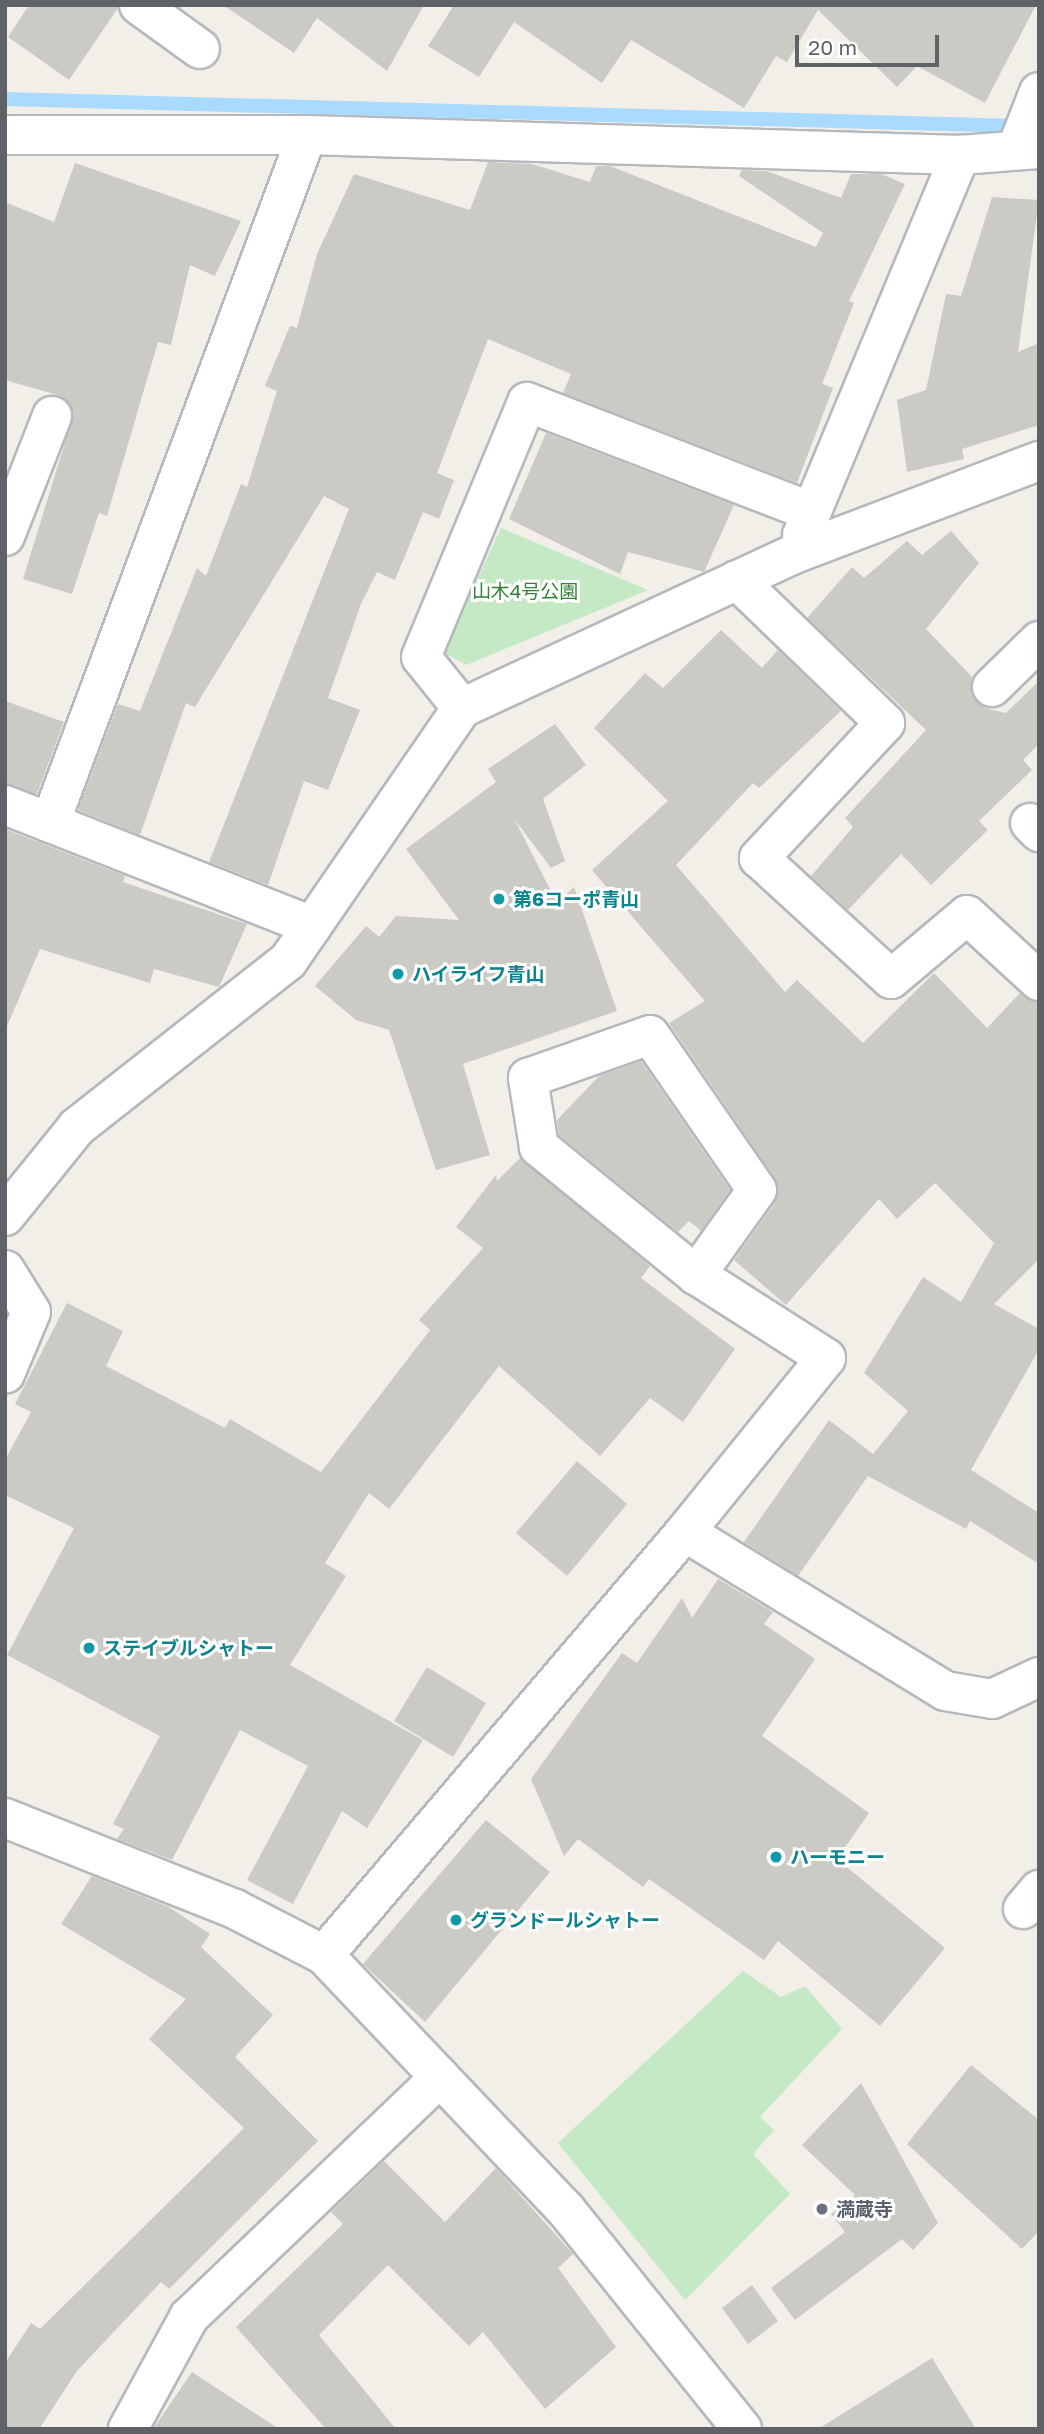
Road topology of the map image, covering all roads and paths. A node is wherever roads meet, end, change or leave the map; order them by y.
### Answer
1 (139, 5) edge
2 (200, 49) dead end
3 (1037, 94) edge
4 (5, 135) edge
5 (307, 135) junction
6 (1025, 143) edge
7 (960, 155) junction
8 (52, 416) dead end
9 (1039, 461) edge
10 (812, 512) junction
11 (5, 536) edge
12 (794, 554) junction
13 (737, 580) junction
14 (1039, 640) edge
15 (992, 687) dead end
16 (462, 708) junction
17 (5, 805) edge
18 (50, 823) junction
19 (312, 926) junction
20 (1039, 981) edge
21 (5, 1216) edge
22 (5, 1270) edge
23 (696, 1275) junction
24 (5, 1374) edge
25 (685, 1532) junction
26 (1039, 1677) edge
27 (5, 1818) edge
28 (324, 1955) junction
29 (440, 2077) junction
30 (128, 2429) edge
31 (741, 2429) edge

1 - 2 street
3 - 6 street
4 - 5 street
5 - 7 street
5 - 18 street
6 - 7 street
7 - 10 street
8 - 11 street
9 - 12 street
10 - 12 street
10 - 16 street
12 - 13 street
13 - 16 street
13 - 20 street
14 - 15 street
16 - 19 street
17 - 18 street
18 - 19 street
19 - 21 street
22 - 24 street
23 - 23 street
23 - 25 street
25 - 26 street
25 - 28 street
27 - 28 street
28 - 29 street
29 - 30 street
29 - 31 street

